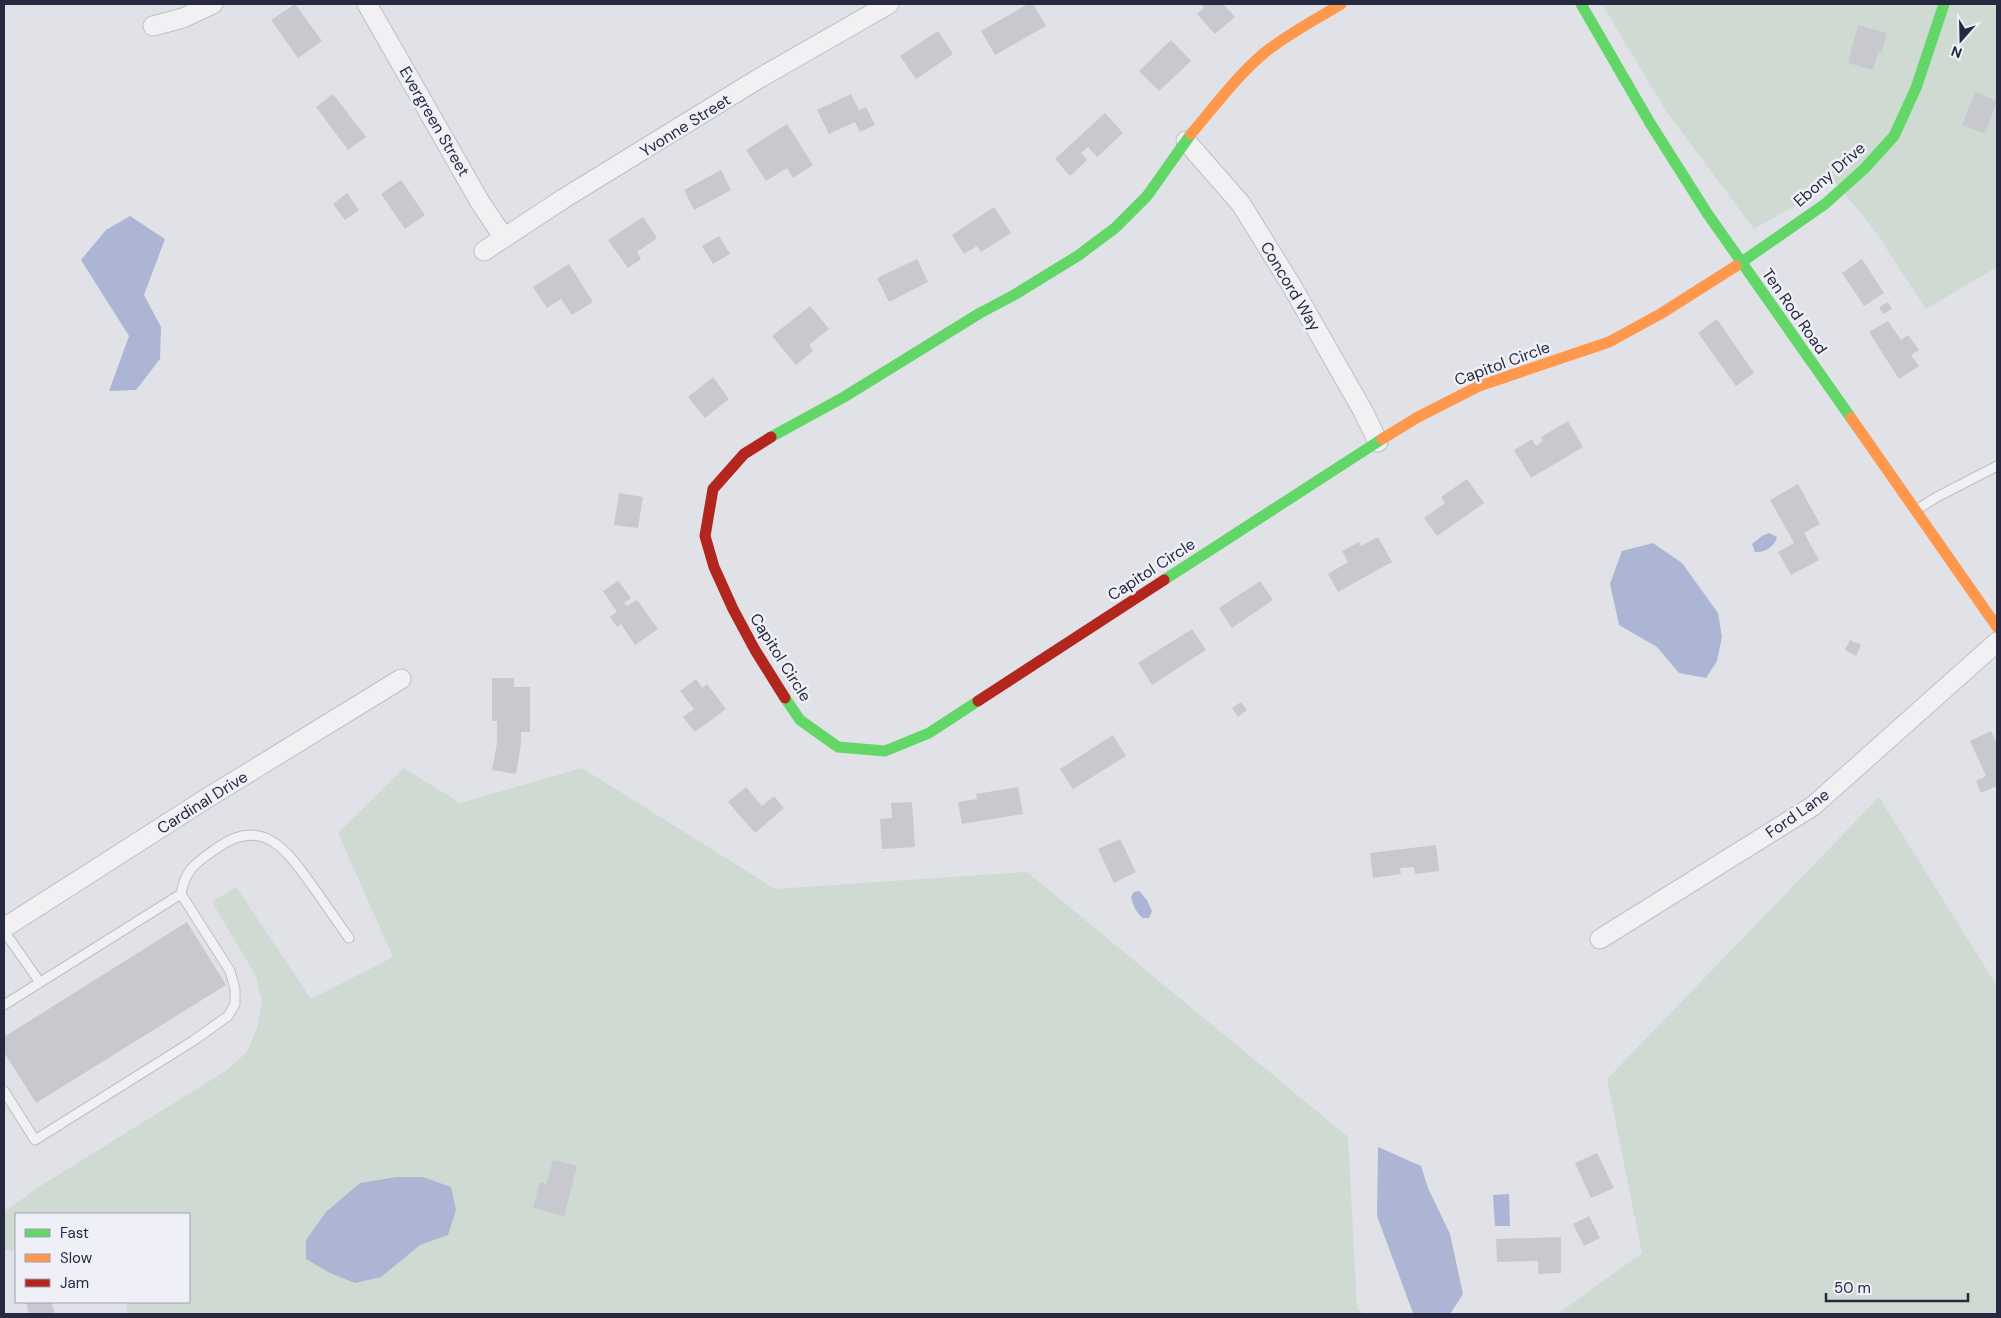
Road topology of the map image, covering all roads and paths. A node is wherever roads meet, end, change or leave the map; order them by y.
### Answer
1 (213, 4) edge
2 (367, 4) edge
3 (889, 4) edge
4 (1341, 4) edge
5 (1581, 4) edge
6 (1944, 4) edge
7 (152, 26) dead end
8 (1186, 141) junction
9 (504, 238) junction
10 (484, 251) dead end
11 (1741, 263) junction
12 (1378, 442) junction
13 (1997, 466) edge
14 (1916, 510) junction
15 (1997, 627) edge
16 (1997, 642) edge
17 (402, 679) dead end
18 (180, 894) junction
19 (4, 929) edge
20 (349, 938) dead end
21 (1600, 938) dead end
22 (39, 982) junction
23 (4, 1004) edge
24 (4, 1091) edge

1 - 7 street
2 - 9 street, Evergreen Street
3 - 9 street, Yvonne Street
4 - 8 street, Capitol Circle
5 - 11 street, Ten Rod Road
6 - 11 street, Ebony Drive
8 - 12 street, Concord Way
8 - 12 street, Capitol Circle
9 - 10 street, Yvonne Street
11 - 12 street, Capitol Circle
11 - 14 street, Ten Rod Road
13 - 14 lane
14 - 15 street, Ten Rod Road
16 - 21 street, Ford Lane
17 - 19 street, Cardinal Drive
18 - 20 lane
18 - 22 lane
18 - 24 lane
19 - 22 lane
22 - 23 lane

